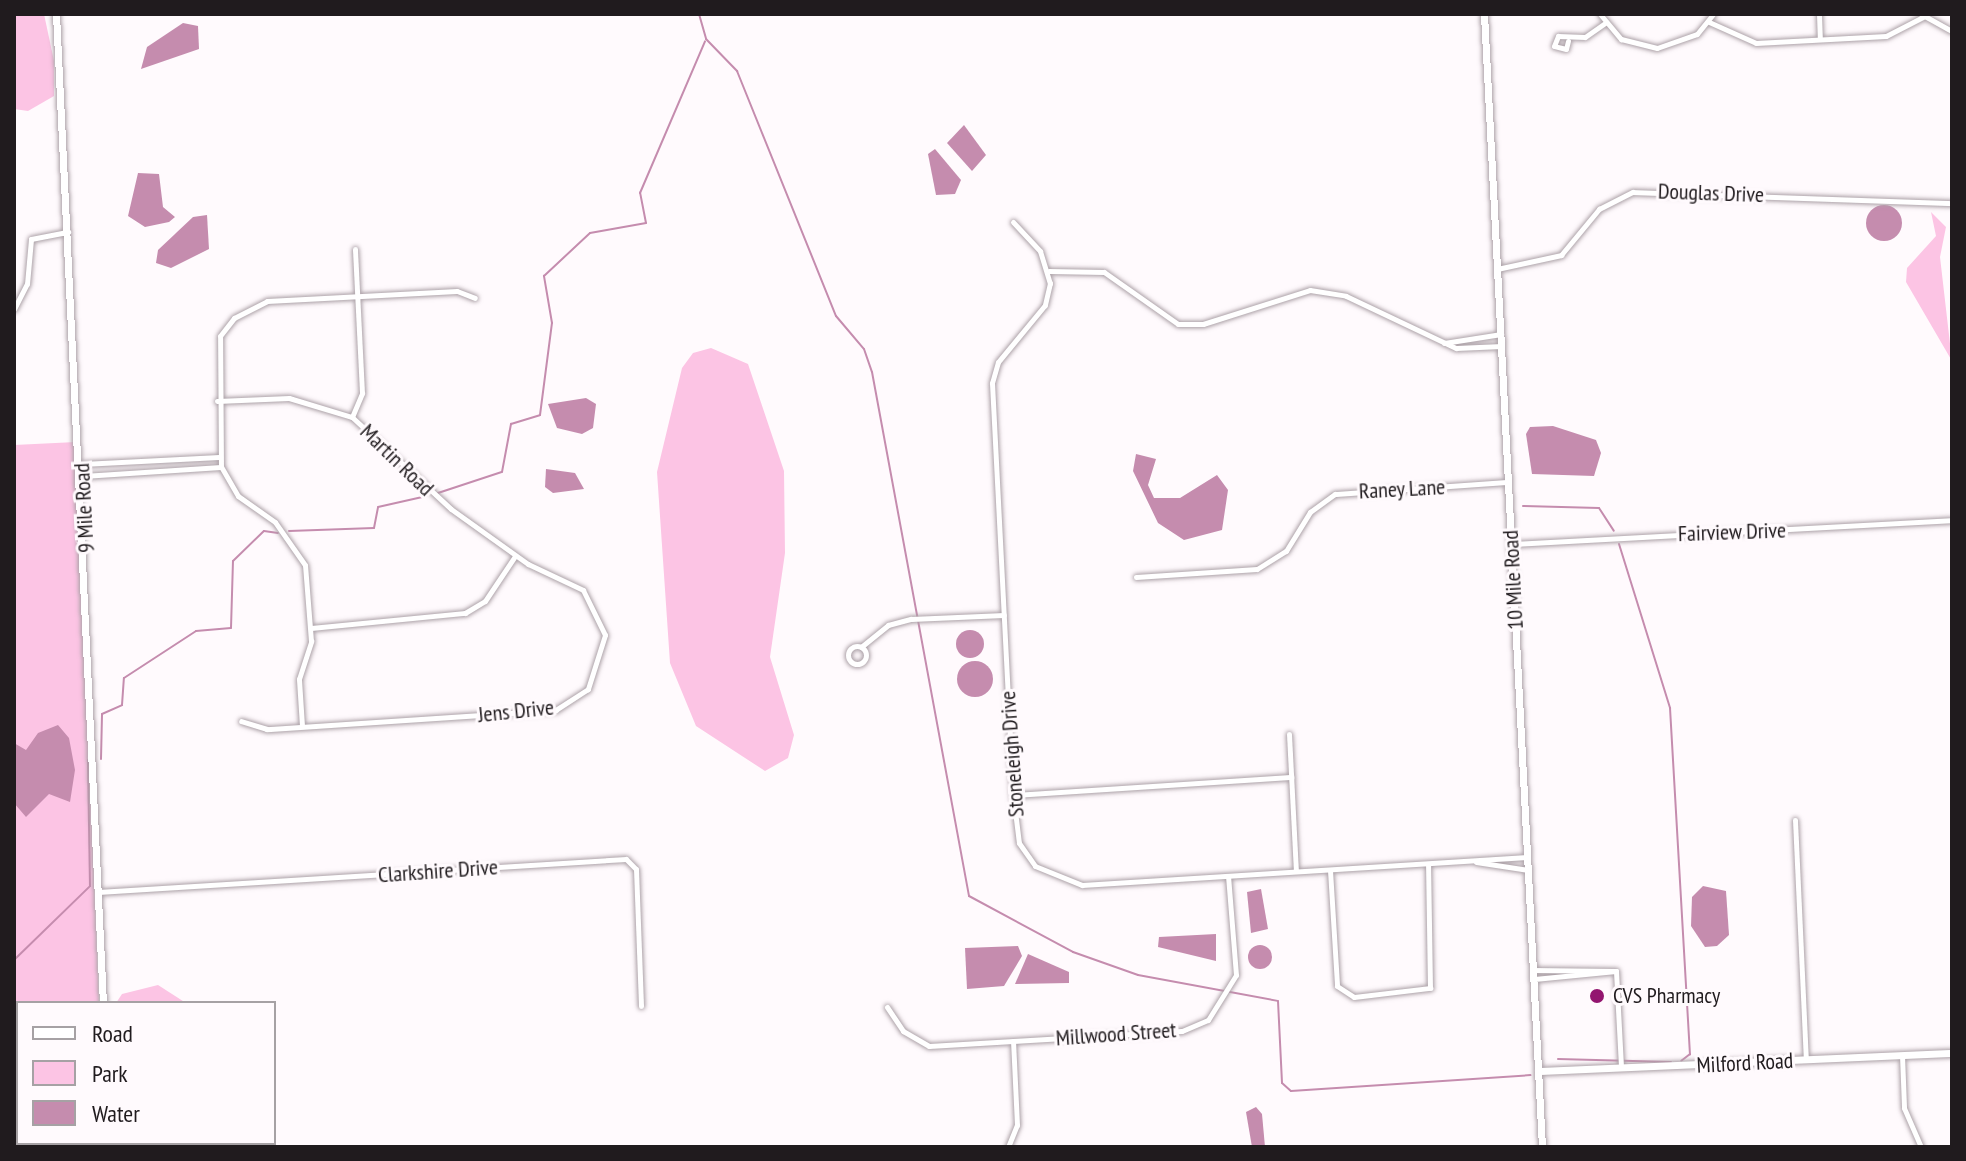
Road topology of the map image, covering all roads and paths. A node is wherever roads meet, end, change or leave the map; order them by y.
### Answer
1 (56, 14) edge
2 (1484, 14) edge
3 (1600, 14) edge
4 (1713, 14) edge
5 (1819, 14) edge
6 (1922, 16) edge
7 (1709, 22) junction
8 (1605, 23) junction
9 (1952, 31) edge
10 (1820, 39) junction
11 (1568, 41) dead end
12 (1952, 203) edge
13 (1013, 222) dead end
14 (69, 231) junction
15 (355, 249) dead end
16 (1497, 269) junction
17 (1049, 271) junction
18 (357, 296) junction
19 (475, 298) dead end
20 (14, 309) edge
21 (1501, 334) junction
22 (1444, 343) junction
23 (1502, 346) junction
24 (217, 401) junction
25 (352, 417) junction
26 (219, 457) junction
27 (82, 464) junction
28 (221, 467) junction
29 (83, 476) junction
30 (1508, 482) junction
31 (1952, 520) edge
32 (1511, 544) junction
33 (515, 556) junction
34 (1136, 577) dead end
35 (1004, 615) junction
36 (311, 628) junction
37 (861, 647) dead end
38 (241, 721) dead end
39 (302, 726) junction
40 (1289, 734) dead end
41 (1291, 777) junction
42 (1013, 795) junction
43 (1795, 820) dead end
44 (1527, 857) junction
45 (1475, 861) junction
46 (1428, 864) junction
47 (1330, 870) junction
48 (1528, 870) junction
49 (1296, 871) junction
50 (1228, 876) junction
51 (98, 892) junction
52 (1532, 974) junction
53 (103, 1001) edge
54 (641, 1006) dead end
55 (887, 1007) dead end
56 (1013, 1041) junction
57 (1952, 1053) edge
58 (1902, 1055) junction
59 (1806, 1060) junction
60 (1621, 1068) junction
61 (1538, 1071) junction
62 (1008, 1147) edge
63 (1542, 1147) edge
64 (1921, 1147) edge

1 - 14 street, 9 Mile Road
2 - 16 street, 10 Mile Road
3 - 8 street
4 - 7 street
5 - 10 street
6 - 9 street
6 - 10 street
7 - 8 street
7 - 10 street
8 - 11 street
12 - 16 street, Douglas Drive
13 - 17 street
14 - 20 street
14 - 27 street, 9 Mile Road
15 - 18 street
16 - 21 street, 10 Mile Road
17 - 22 street
17 - 35 street, Stoneleigh Drive
18 - 19 street
18 - 24 street
18 - 25 street
21 - 22 street
21 - 23 street, 10 Mile Road
22 - 23 street
23 - 30 street, 10 Mile Road
24 - 25 street, Martin Road
24 - 26 street
25 - 33 street, Martin Road
26 - 27 street
26 - 28 street
27 - 29 street, 9 Mile Road
28 - 29 street
28 - 36 street
29 - 51 street, 9 Mile Road
30 - 32 street, 10 Mile Road
30 - 34 street, Raney Lane
31 - 32 street, Fairview Drive
32 - 44 street, 10 Mile Road
33 - 36 street
33 - 39 street, Jens Drive
35 - 37 street
35 - 42 street, Stoneleigh Drive
36 - 39 street
38 - 39 street, Jens Drive
40 - 41 street
41 - 42 street
41 - 49 street
42 - 50 street, Stoneleigh Drive
43 - 59 street
44 - 45 street, Stoneleigh Drive
44 - 48 street, 10 Mile Road
45 - 46 street, Stoneleigh Drive
45 - 48 street, Stoneleigh Drive
46 - 47 street, Stoneleigh Drive
46 - 47 street
47 - 49 street, Stoneleigh Drive
48 - 52 street, 10 Mile Road
49 - 50 street, Stoneleigh Drive
50 - 56 street, Millwood Street
51 - 53 street, 9 Mile Road
51 - 54 street, Clarkshire Drive
52 - 60 street
52 - 61 street, 10 Mile Road
55 - 56 street, Millwood Street
56 - 62 street
57 - 58 street, Milford Road
58 - 59 street, Milford Road
58 - 64 street
59 - 60 street, Milford Road
60 - 61 street, Milford Road
61 - 63 street, 10 Mile Road

